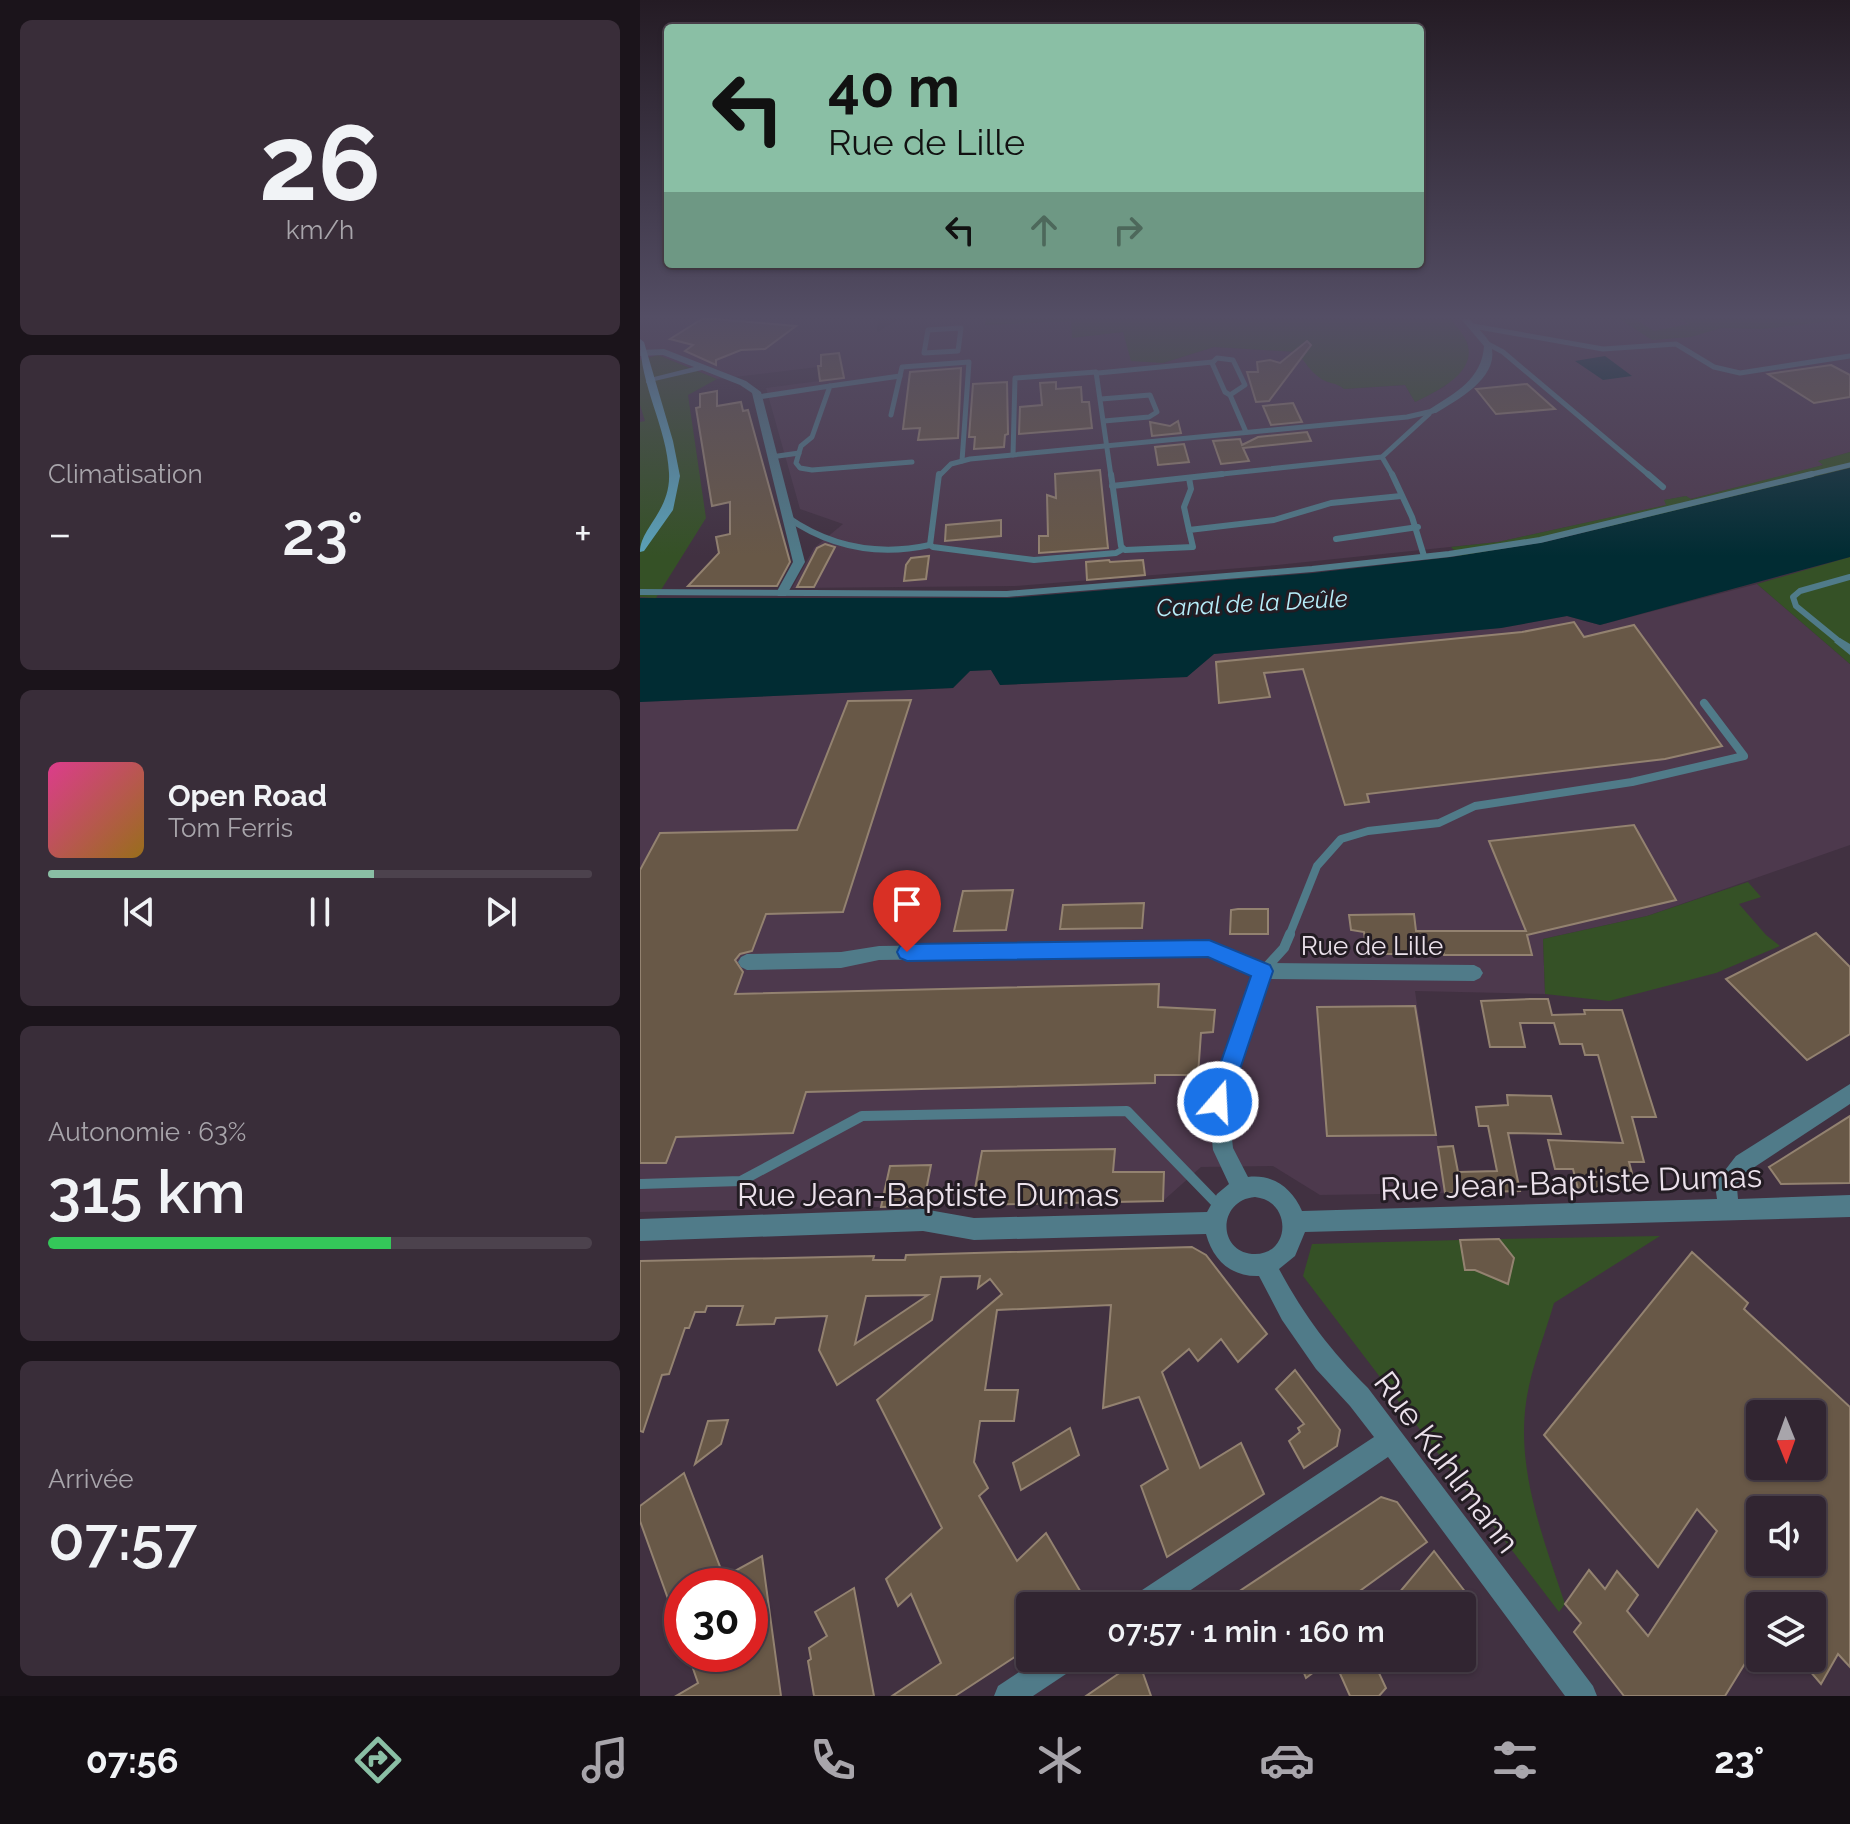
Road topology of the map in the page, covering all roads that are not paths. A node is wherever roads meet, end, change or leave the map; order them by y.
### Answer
1 (654, 398) edge
2 (758, 398) edge
3 (826, 398) edge
4 (895, 398) edge
5 (967, 398) edge
6 (1014, 398) edge
7 (1111, 398) edge
8 (1151, 398) edge
9 (1231, 398) edge
10 (1450, 398) edge
11 (1558, 398) edge
12 (1101, 399) joint
13 (1433, 411) junction
14 (891, 415) dead end
15 (1104, 421) junction
16 (1246, 432) junction
17 (1107, 446) junction
18 (799, 453) junction
19 (1013, 455) junction
20 (771, 457) junction
21 (1382, 457) junction
22 (962, 461) junction
23 (912, 462) dead end
24 (1850, 465) edge
25 (1189, 478) junction
26 (1112, 486) junction
27 (1663, 487) dead end
28 (1401, 496) dead end
29 (787, 517) junction
30 (1418, 527) junction
31 (1189, 530) junction
32 (1336, 539) dead end
33 (930, 545) junction
34 (640, 549) edge
35 (1123, 549) junction
36 (1424, 556) junction
37 (1850, 577) edge
38 (640, 592) edge
39 (782, 593) junction
40 (1845, 646) edge
41 (1704, 703) dead end
42 (747, 962) dead end
43 (1263, 971) junction
44 (1474, 973) dead end
45 (1850, 1093) edge
46 (640, 1184) edge
47 (1242, 1188) junction
48 (1850, 1206) edge
49 (1729, 1210) junction
50 (1218, 1215) junction
51 (1293, 1222) junction
52 (640, 1230) edge
53 (1265, 1265) junction
54 (1391, 1440) junction
55 (1164, 1592) edge
56 (1044, 1672) edge
57 (1008, 1696) edge
58 (1583, 1696) edge

1 - 34 street
2 - 20 street
3 - 18 lane
4 - 14 lane
5 - 22 lane
6 - 19 lane
7 - 12 lane
8 - 15 lane
9 - 16 lane
10 - 13 street
11 - 27 lane
12 - 15 lane
13 - 16 lane
13 - 21 lane
15 - 17 lane
16 - 17 lane
17 - 19 lane
17 - 26 lane
18 - 20 lane
18 - 23 lane
19 - 22 lane
20 - 29 street
21 - 25 lane
21 - 30 lane
22 - 33 lane
24 - 36 lane
25 - 26 lane
25 - 31 lane
26 - 35 lane
28 - 31 lane
29 - 33 lane
29 - 39 street
30 - 32 lane
30 - 36 lane
31 - 35 lane
33 - 35 lane
36 - 39 lane
37 - 40 lane
38 - 39 lane
41 - 43 lane
42 - 43 street, Rue de Lille
43 - 44 street, Rue de Lille
43 - 47 street
45 - 49 street
46 - 50 lane
47 - 50 street
47 - 51 street
48 - 49 street, Rue Jean-Baptiste Dumas
49 - 51 street, Rue Jean-Baptiste Dumas
50 - 52 street, Rue Jean-Baptiste Dumas
50 - 53 street
51 - 53 street
53 - 54 street, Rue Kuhlmann
54 - 55 street
54 - 58 street, Rue Kuhlmann
56 - 57 street

